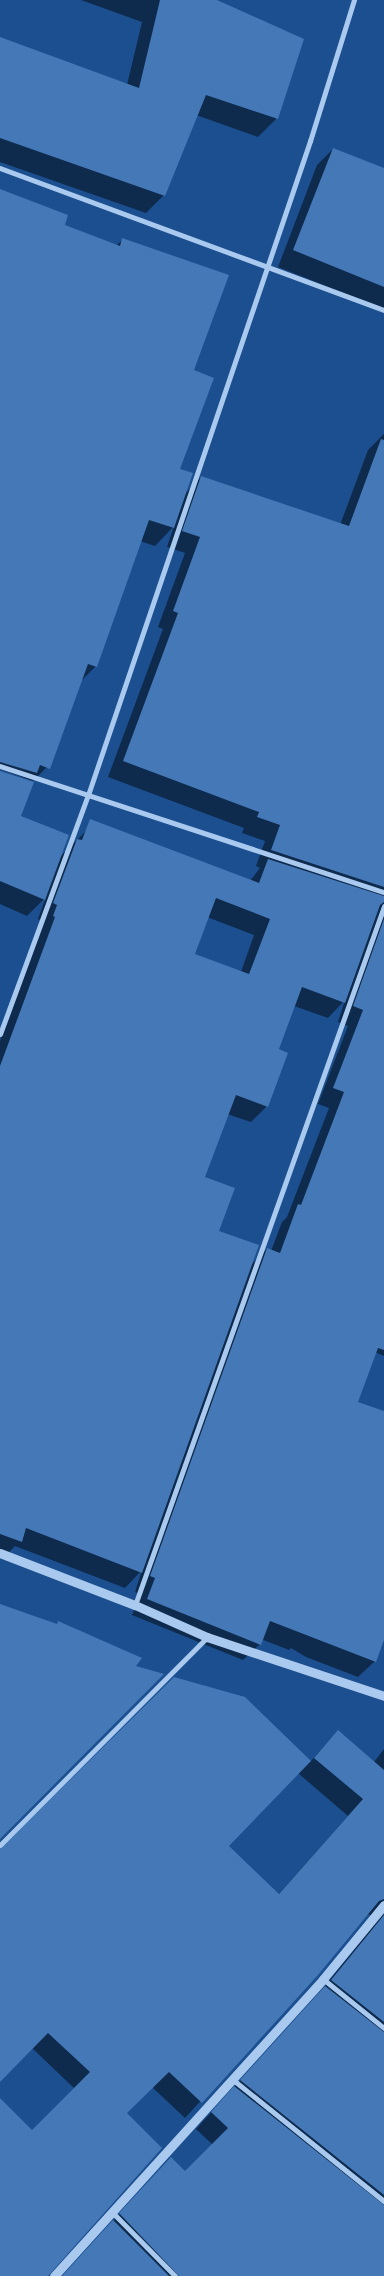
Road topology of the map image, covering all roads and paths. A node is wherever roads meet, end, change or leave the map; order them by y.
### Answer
1 (354, 0) edge
2 (0, 168) edge
3 (266, 265) junction
4 (384, 310) edge
5 (0, 766) edge
6 (88, 795) junction
7 (384, 892) edge
8 (384, 906) edge
9 (0, 1034) edge
10 (0, 1552) edge
11 (135, 1605) junction
12 (206, 1637) junction
13 (384, 1696) edge
14 (0, 1845) edge
15 (384, 1905) edge
16 (323, 1979) junction
17 (384, 2028) edge
18 (232, 2079) junction
19 (384, 2201) edge
20 (111, 2211) junction
21 (54, 2276) edge
22 (175, 2276) edge

1 - 3 street
2 - 3 street
3 - 4 street
3 - 6 street
5 - 6 street
6 - 7 street
6 - 9 street
8 - 11 street
10 - 11 street
11 - 12 street
12 - 13 street
12 - 14 street
15 - 16 street
16 - 17 street
16 - 18 street
18 - 19 street
18 - 20 street
20 - 21 street
20 - 22 street

